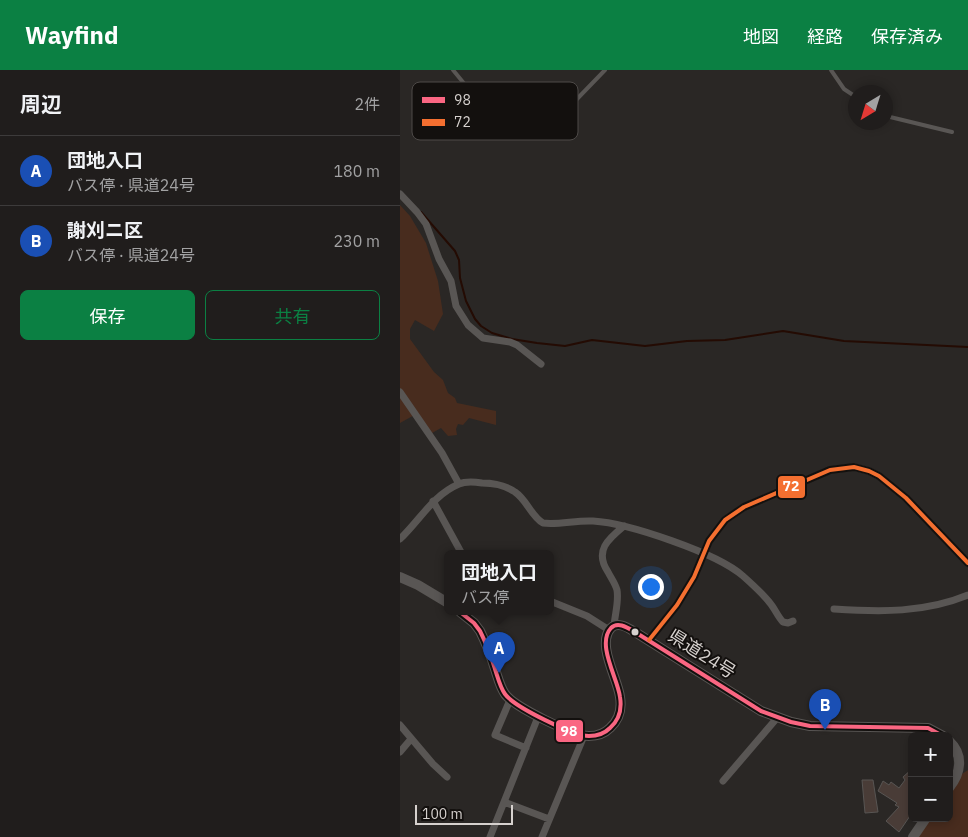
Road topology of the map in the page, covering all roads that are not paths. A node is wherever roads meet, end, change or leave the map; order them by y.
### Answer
1 (452, 70) edge
2 (605, 70) edge
3 (831, 70) edge
4 (462, 82) edge
5 (848, 92) edge
6 (578, 98) edge
7 (893, 118) edge
8 (952, 132) dead end
9 (400, 194) edge
10 (541, 364) dead end
11 (400, 392) edge
12 (459, 484) junction
13 (434, 501) junction
14 (624, 526) junction
15 (400, 539) edge
16 (460, 550) edge
17 (703, 553) junction
18 (968, 563) edge
19 (400, 577) edge
20 (968, 595) edge
21 (444, 601) edge
22 (554, 604) edge
23 (834, 609) dead end
24 (464, 615) edge
25 (793, 621) dead end
26 (611, 628) junction
27 (649, 640) junction
28 (510, 700) junction
29 (538, 716) junction
30 (777, 718) junction
31 (400, 725) edge
32 (936, 732) edge
33 (584, 736) junction
34 (411, 739) junction
35 (953, 745) edge
36 (526, 748) junction
37 (400, 752) edge
38 (447, 777) dead end
39 (723, 781) dead end
40 (953, 781) edge
41 (504, 802) junction
42 (549, 819) junction
43 (923, 822) edge
44 (490, 837) edge
45 (542, 837) edge
46 (913, 837) edge

1 - 4 lane
2 - 6 lane
3 - 5 lane
7 - 8 lane
9 - 10 street
11 - 12 street
12 - 13 street
12 - 14 street
13 - 15 street
13 - 16 street
14 - 17 street
14 - 26 street
17 - 18 street
17 - 25 street
17 - 27 street
19 - 21 main road
20 - 23 street
22 - 26 street
24 - 28 main road
26 - 27 main road, 県道24号
26 - 33 main road
27 - 30 main road, 県道24号
28 - 29 main road
28 - 36 street
29 - 33 main road
29 - 36 street
30 - 32 main road, 県道24号
30 - 39 street
31 - 34 street
33 - 42 street
34 - 37 street
34 - 38 street
35 - 40 main road
36 - 41 street
41 - 42 street
41 - 44 street
42 - 45 street
43 - 46 main road

